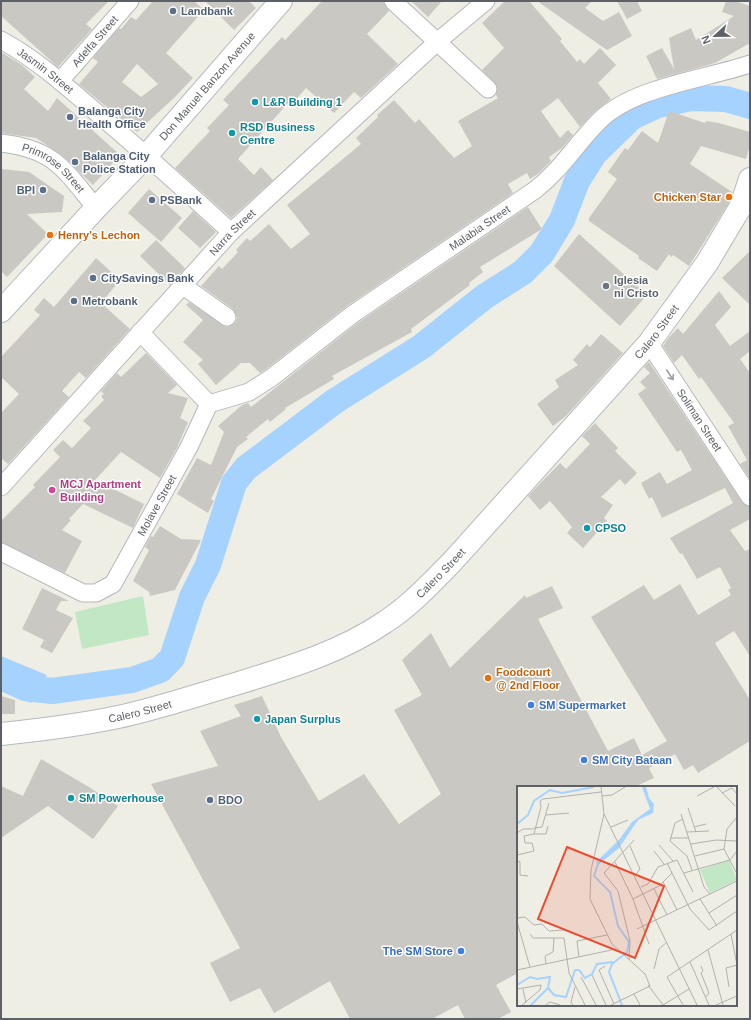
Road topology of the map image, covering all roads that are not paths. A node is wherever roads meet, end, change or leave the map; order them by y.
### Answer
1 (130, 1) edge
2 (281, 1) edge
3 (393, 1) edge
4 (486, 1) edge
5 (1, 40) edge
6 (437, 42) junction
7 (750, 64) edge
8 (60, 81) junction
9 (488, 89) dead end
10 (1, 143) edge
11 (147, 155) junction
12 (750, 179) edge
13 (96, 208) junction
14 (746, 210) edge
15 (231, 232) junction
16 (182, 286) junction
17 (4, 302) edge
18 (227, 317) dead end
19 (140, 332) junction
20 (649, 343) junction
21 (209, 404) junction
22 (1, 487) edge
23 (750, 497) edge
24 (1, 552) edge
25 (1, 734) edge

1 - 8 street, Adelfa Street
2 - 11 main road, Don Manuel Banzon Avenue
3 - 6 street
4 - 6 street, Narra Street
5 - 8 street, Jasmin Street
6 - 9 street
6 - 15 street, Narra Street
7 - 21 street, Malabia Street
8 - 11 street, Jasmin Street
10 - 13 street, Primrose Street
11 - 13 main road, Don Manuel Banzon Avenue
11 - 15 street, Jasmin Street
12 - 14 main road, Calero Street
13 - 17 main road, Don Manuel Banzon Avenue
14 - 20 main road, Calero Street
15 - 16 street, Narra Street
16 - 18 street
16 - 19 street, Narra Street
19 - 21 street
19 - 22 street, Narra Street
20 -> 23 street, Soliman Street
20 - 25 main road, Calero Street
21 - 24 street, Molave Street

